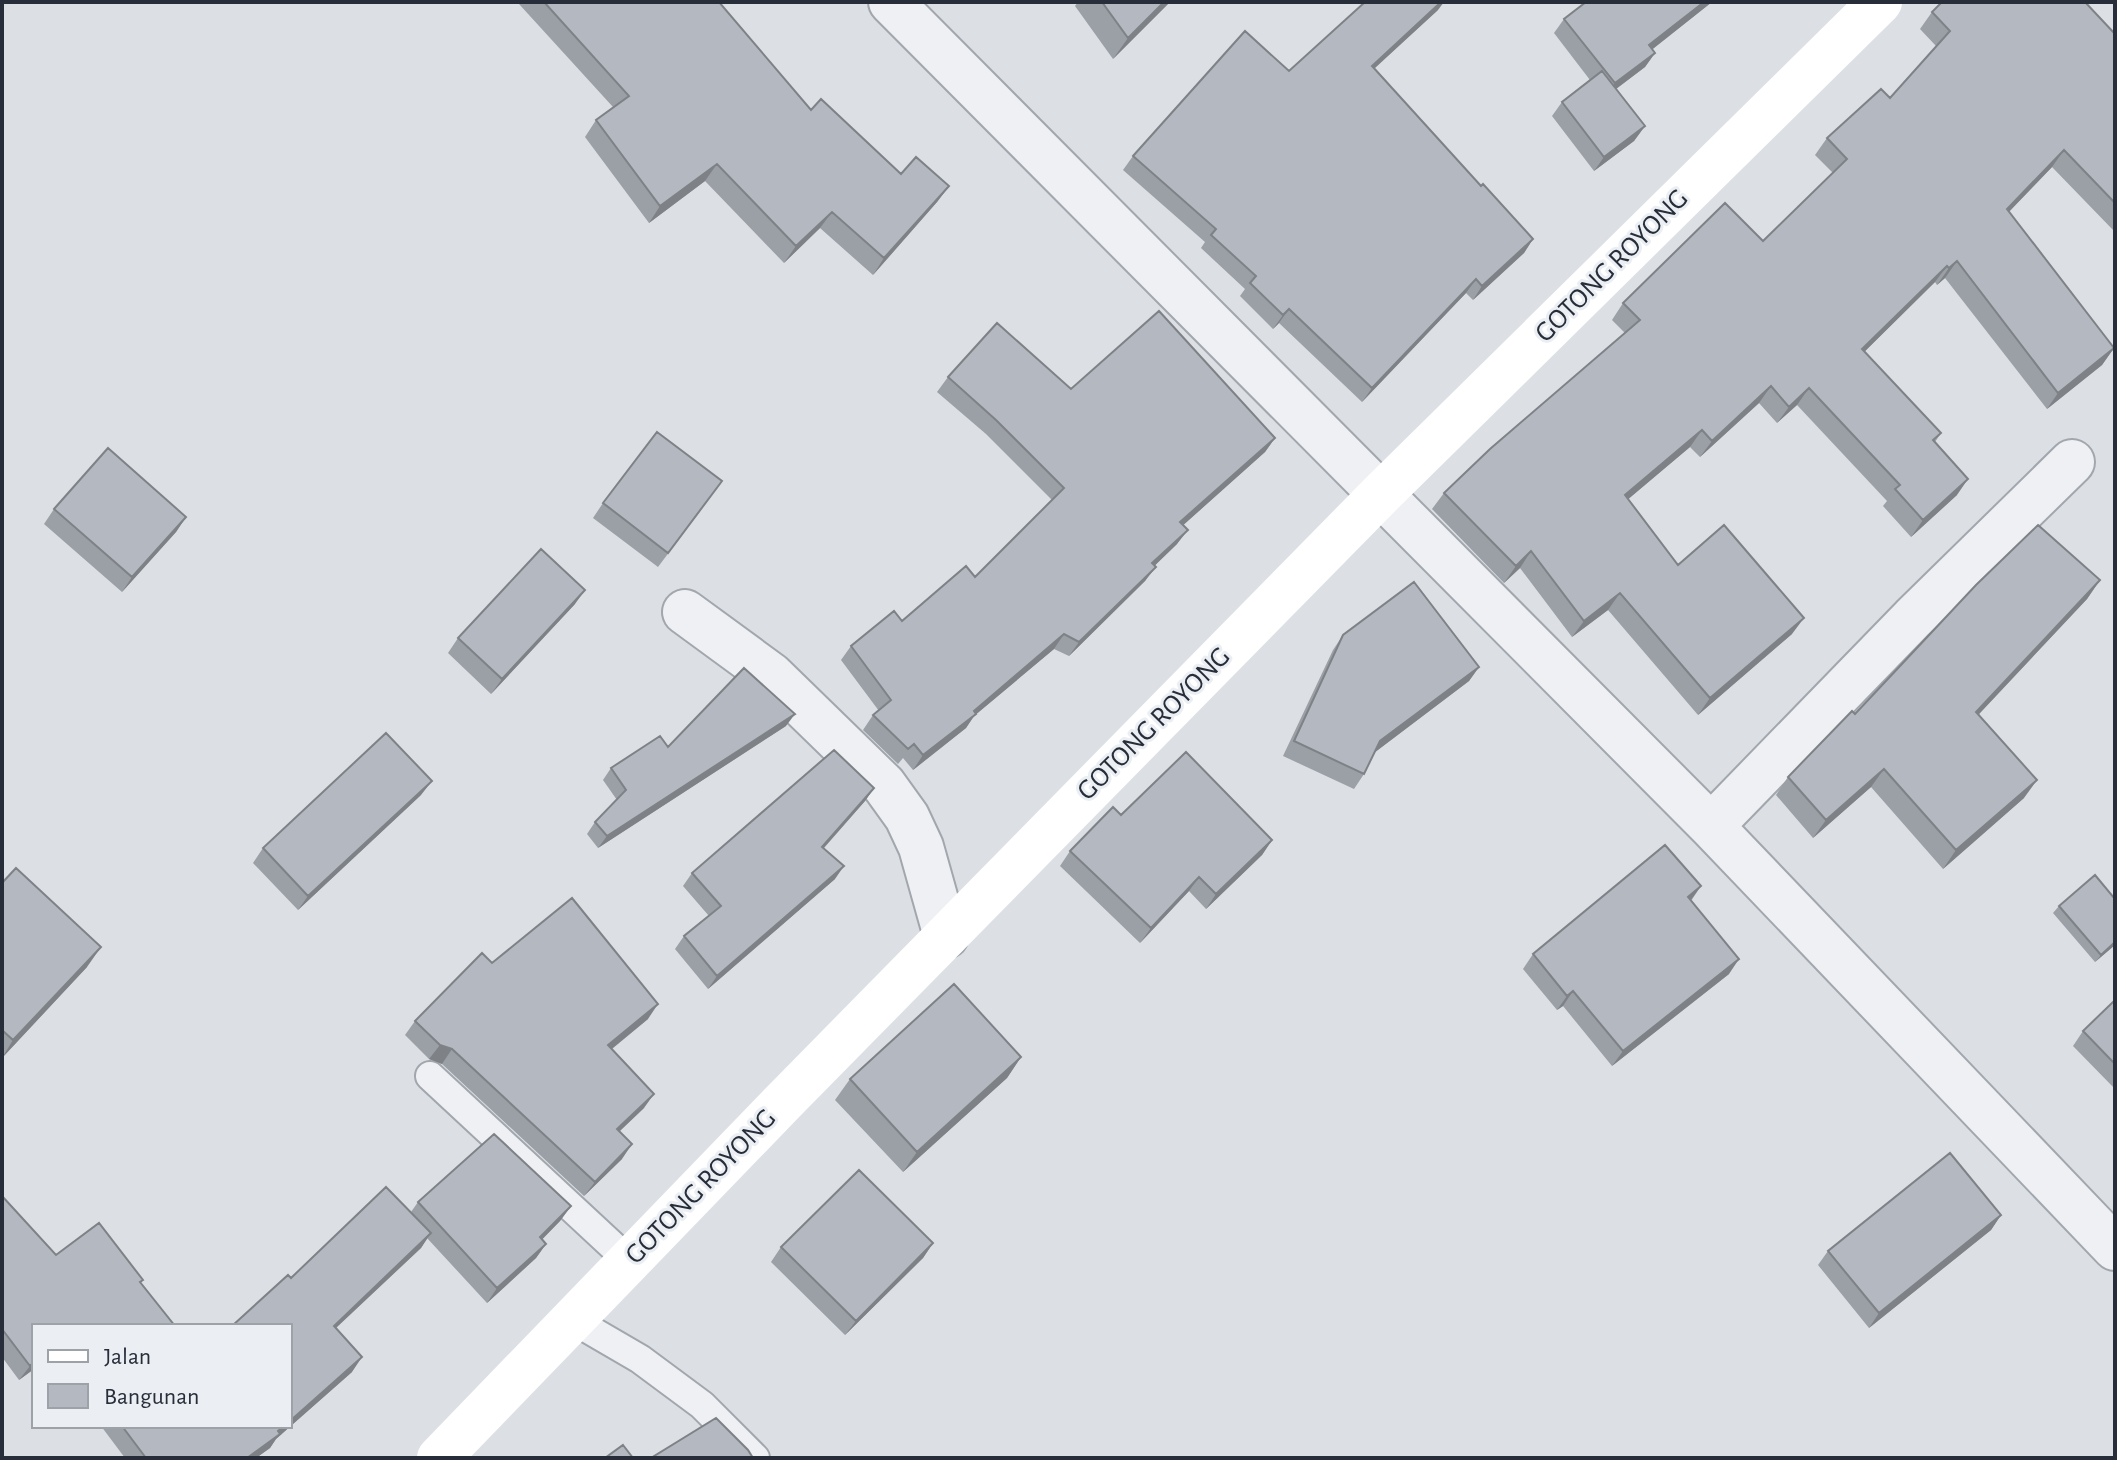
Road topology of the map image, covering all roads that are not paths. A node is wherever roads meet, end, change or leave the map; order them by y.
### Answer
1 (891, 2) edge
2 (1880, 2) edge
3 (2072, 462) dead end
4 (1380, 495) junction
5 (685, 612) dead end
6 (1711, 826) junction
7 (946, 936) junction
8 (430, 1076) dead end
9 (2115, 1248) edge
10 (629, 1261) junction
11 (573, 1320) junction
12 (439, 1458) edge
13 (755, 1458) edge

1 - 4 street
2 - 4 street, GOTONG ROYONG
3 - 6 street
4 - 6 street
4 - 7 street, GOTONG ROYONG
5 - 7 street
6 - 9 street
7 - 10 street, GOTONG ROYONG
8 - 10 lane
10 - 11 street, GOTONG ROYONG
11 - 12 street, GOTONG ROYONG
11 - 13 lane

